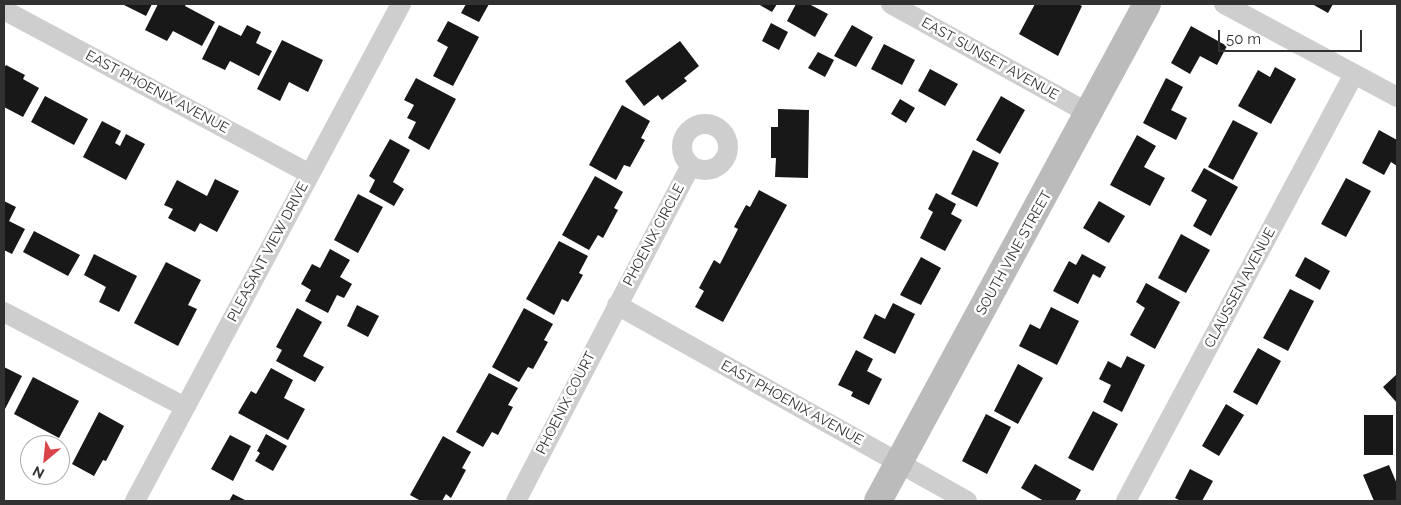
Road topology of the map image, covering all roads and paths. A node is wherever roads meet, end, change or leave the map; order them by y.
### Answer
1 (401, 4) edge
2 (1147, 4) edge
3 (1224, 4) edge
4 (901, 6) edge
5 (4, 10) edge
6 (1354, 74) junction
7 (1397, 97) edge
8 (1090, 114) junction
9 (691, 165) dead end
10 (310, 174) junction
11 (617, 305) junction
12 (4, 312) edge
13 (185, 407) junction
14 (899, 463) junction
15 (135, 501) edge
16 (516, 501) edge
17 (878, 501) edge
18 (967, 501) edge
19 (1126, 501) edge

1 - 10 street, PLEASANT VIEW DRIVE
2 - 8 street, SOUTH VINE STREET
3 - 6 street
4 - 8 street, EAST SUNSET AVENUE
5 - 10 street, EAST PHOENIX AVENUE
6 - 7 street
6 - 19 street, CLAUSSEN AVENUE
8 - 14 street, SOUTH VINE STREET
9 - 11 street, PHOENIX CIRCLE
10 - 13 street, PLEASANT VIEW DRIVE
11 - 14 street, EAST PHOENIX AVENUE
11 - 16 street, PHOENIX COURT
12 - 13 street
13 - 15 street, PLEASANT VIEW DRIVE
14 - 17 street, SOUTH VINE STREET
14 - 18 street, EAST PHOENIX AVENUE

